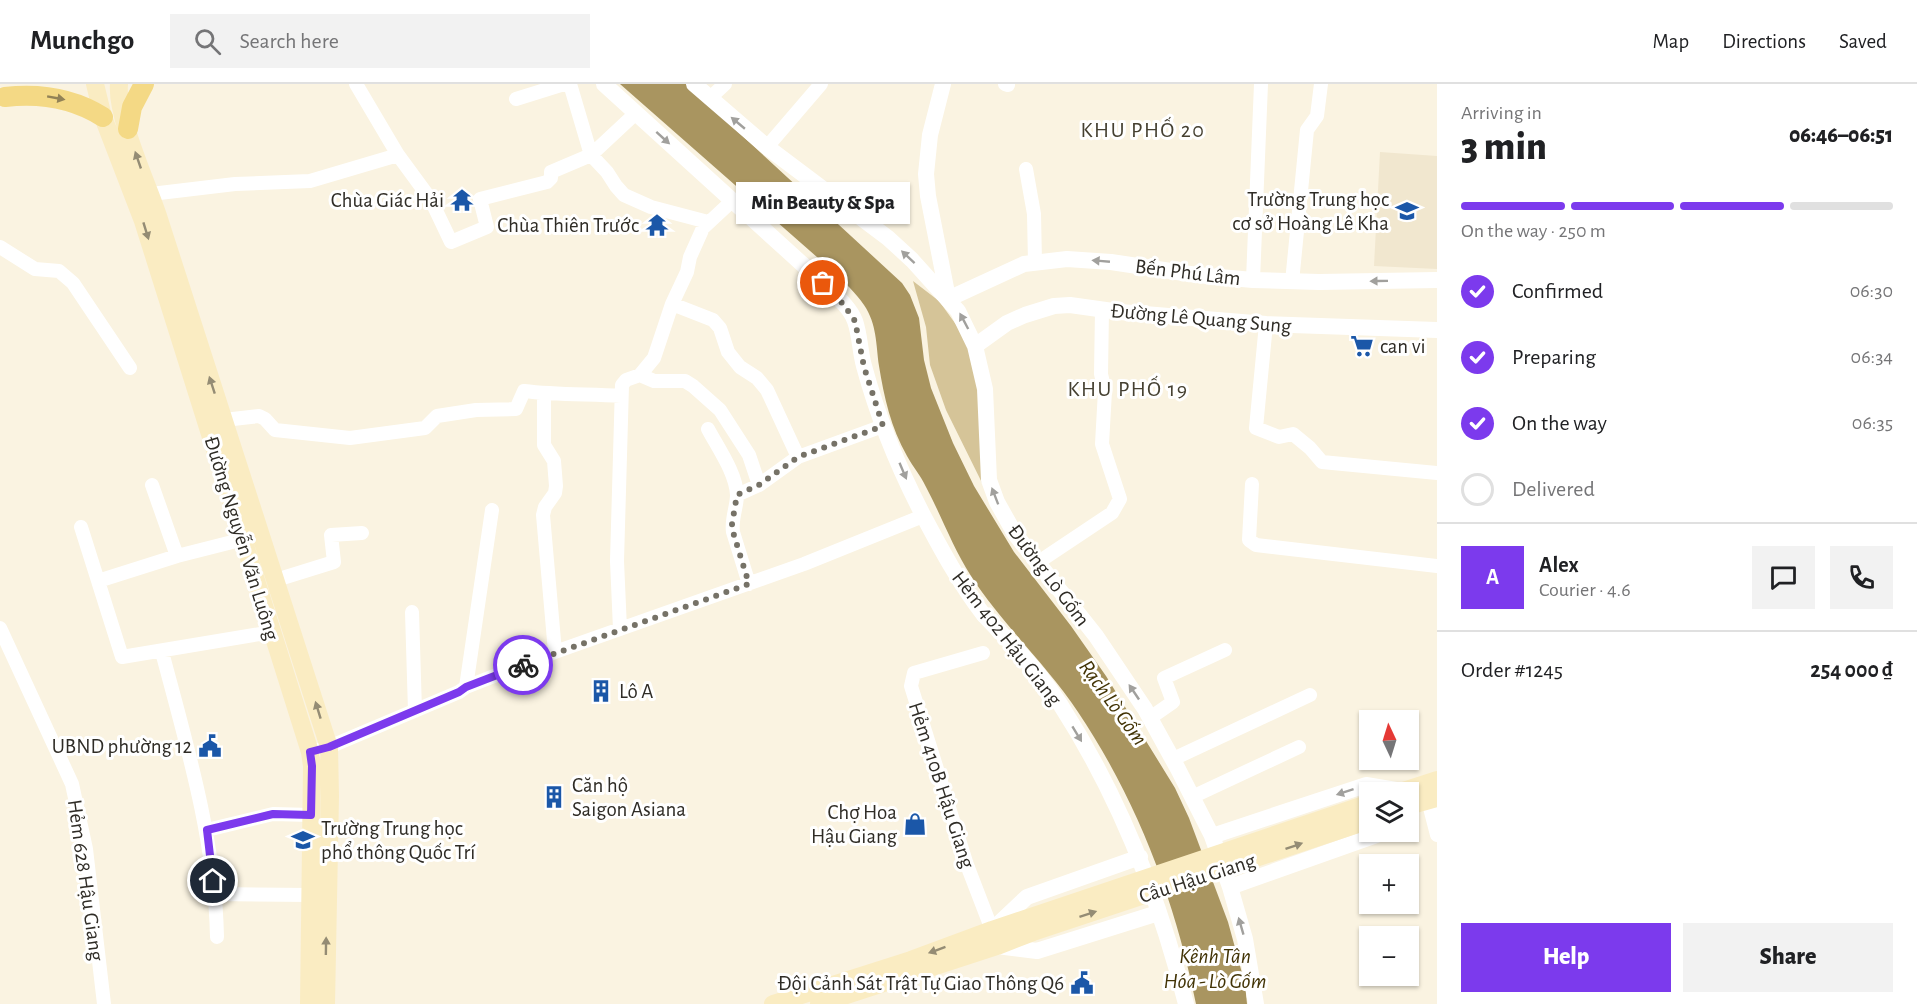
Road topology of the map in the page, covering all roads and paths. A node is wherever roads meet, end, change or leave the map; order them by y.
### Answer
1 (23, 84) edge
2 (95, 84) edge
3 (120, 84) edge
4 (144, 84) edge
5 (356, 84) edge
6 (564, 84) edge
7 (570, 84) edge
8 (604, 84) edge
9 (693, 84) edge
10 (725, 84) edge
11 (821, 84) edge
12 (943, 84) edge
13 (1261, 84) edge
14 (1321, 84) edge
15 (4, 93) edge
16 (710, 98) junction
17 (516, 99) dead end
18 (636, 113) junction
19 (103, 117) junction
20 (128, 129) junction
21 (767, 147) junction
22 (398, 155) junction
23 (591, 155) junction
24 (1026, 169) dead end
25 (143, 196) junction
26 (732, 201) junction
27 (708, 222) junction
28 (0, 247) edge
29 (1035, 262) junction
30 (1253, 280) junction
31 (1437, 280) edge
32 (1292, 282) junction
33 (948, 299) junction
34 (672, 304) junction
35 (1102, 310) junction
36 (1266, 324) junction
37 (1437, 330) edge
38 (975, 346) junction
39 (130, 368) dead end
40 (640, 375) junction
41 (544, 394) junction
42 (621, 396) junction
43 (224, 420) junction
44 (883, 426) junction
45 (708, 429) dead end
46 (798, 457) junction
47 (1437, 473) edge
48 (1252, 484) dead end
49 (152, 485) dead end
50 (759, 485) junction
51 (737, 495) junction
52 (492, 510) dead end
53 (923, 516) junction
54 (81, 527) dead end
55 (362, 533) dead end
56 (261, 535) junction
57 (243, 539) junction
58 (177, 556) junction
59 (1037, 563) junction
60 (1437, 566) edge
61 (276, 580) junction
62 (98, 581) junction
63 (749, 584) junction
64 (412, 612) dead end
65 (0, 627) edge
66 (620, 629) junction
67 (272, 632) junction
68 (1225, 650) dead end
69 (162, 652) junction
70 (555, 652) junction
71 (983, 653) dead end
72 (466, 687) junction
73 (1310, 695) dead end
74 (415, 711) junction
75 (1150, 718) junction
76 (329, 747) junction
77 (1299, 747) dead end
78 (310, 752) junction
79 (1173, 759) junction
80 (1437, 780) edge
81 (1419, 786) edge
82 (1359, 787) edge
83 (1192, 797) junction
84 (1432, 799) edge
85 (311, 815) junction
86 (1359, 815) edge
87 (207, 830) junction
88 (1437, 835) edge
89 (1212, 836) junction
90 (1359, 841) edge
91 (1140, 857) junction
92 (1230, 887) junction
93 (214, 894) junction
94 (310, 895) junction
95 (1158, 913) junction
96 (217, 937) dead end
97 (994, 938) junction
98 (104, 1004) edge
99 (309, 1004) edge
100 (326, 1004) edge
101 (773, 1004) edge
102 (819, 1004) edge
103 (1186, 1004) edge
104 (1256, 1004) edge

1 - 15 main road
2 - 19 main road, Đường Nguyễn Văn Luông
3 - 20 main road, Đường Nguyễn Văn Luông
4 - 20 main road
5 - 22 street
6 - 17 street
7 - 23 street
8 - 18 street, Hẻm 402 Hậu Giang
9 - 16 street
10 - 16 street
11 - 21 street
12 - 33 street
13 - 30 street
14 - 32 street
15 -> 19 main road
21 -> 16 street
18 - 23 street
18 -> 26 street, Hẻm 402 Hậu Giang
19 - 25 main road, Đường Nguyễn Văn Luông
25 -> 20 main road, Đường Nguyễn Văn Luông
33 -> 21 street
22 - 23 street
22 - 25 street
23 - 27 street
24 - 29 street
43 -> 25 main road, Đường Nguyễn Văn Luông
25 -> 57 main road, Đường Nguyễn Văn Luông
26 - 27 street
26 - 44 street, Hẻm 402 Hậu Giang
27 - 34 street
28 - 39 street
30 -> 29 street, Bến Phú Lâm
29 - 33 street, Bến Phú Lâm
30 - 32 street, Bến Phú Lâm
31 -> 32 street, Bến Phú Lâm
38 -> 33 street, Đường Lò Gốm
34 - 40 street
34 - 46 street
35 - 36 street, Đường Lê Quang Sung
35 - 38 street, Đường Lê Quang Sung
35 - 59 street
36 - 37 street, Đường Lê Quang Sung
36 - 47 street
59 -> 38 street, Đường Lò Gốm
40 - 42 street
40 - 50 street
41 - 42 street
41 - 43 street
41 - 70 street
42 - 66 street
43 - 56 main road, Đường Nguyễn Văn Luông
44 - 46 street
44 -> 53 street, Hẻm 402 Hậu Giang
45 - 51 street
46 - 50 street
48 - 60 street
49 - 58 street
50 - 51 street
51 - 63 street
52 - 72 street
53 - 63 street
53 -> 91 street, Hẻm 402 Hậu Giang
54 - 62 street
55 - 61 street
56 - 57 street
56 - 61 main road, Đường Nguyễn Văn Luông
57 - 58 street
57 - 67 main road, Đường Nguyễn Văn Luông
58 - 62 street
75 -> 59 street, Đường Lò Gốm
76 -> 61 main road, Đường Nguyễn Văn Luông
62 - 69 street
63 - 66 street
64 - 74 street
65 - 98 street, Hẻm 628 Hậu Giang
66 - 70 street
67 - 69 street
67 - 78 main road, Đường Nguyễn Văn Luông
68 - 75 street
69 - 87 street
70 - 72 street
71 - 97 street, Hẻm 410B Hậu Giang
72 - 74 street
73 - 79 street
74 - 76 street
75 - 79 street, Đường Lò Gốm
76 - 78 street
100 -> 76 main road, Đường Nguyễn Văn Luông
77 - 83 street
78 - 85 main road, Đường Nguyễn Văn Luông
79 - 83 street, Đường Lò Gốm
80 - 81 main road
82 -> 89 street
83 - 89 street, Đường Lò Gốm
84 - 88 street
85 - 87 street
85 - 94 main road, Đường Nguyễn Văn Luông
86 - 97 main road, Cầu Hậu Giang
87 - 93 street
89 - 92 street, Đường Lò Gốm
90 - 92 street
91 - 95 street, Hẻm 402 Hậu Giang
91 - 97 street
104 -> 92 street, Đường Lò Gốm
93 - 94 street
93 - 96 street
94 - 99 main road, Đường Nguyễn Văn Luông
95 - 97 street
95 - 103 street, Hẻm 402 Hậu Giang
97 -> 101 main road
97 - 102 main road

